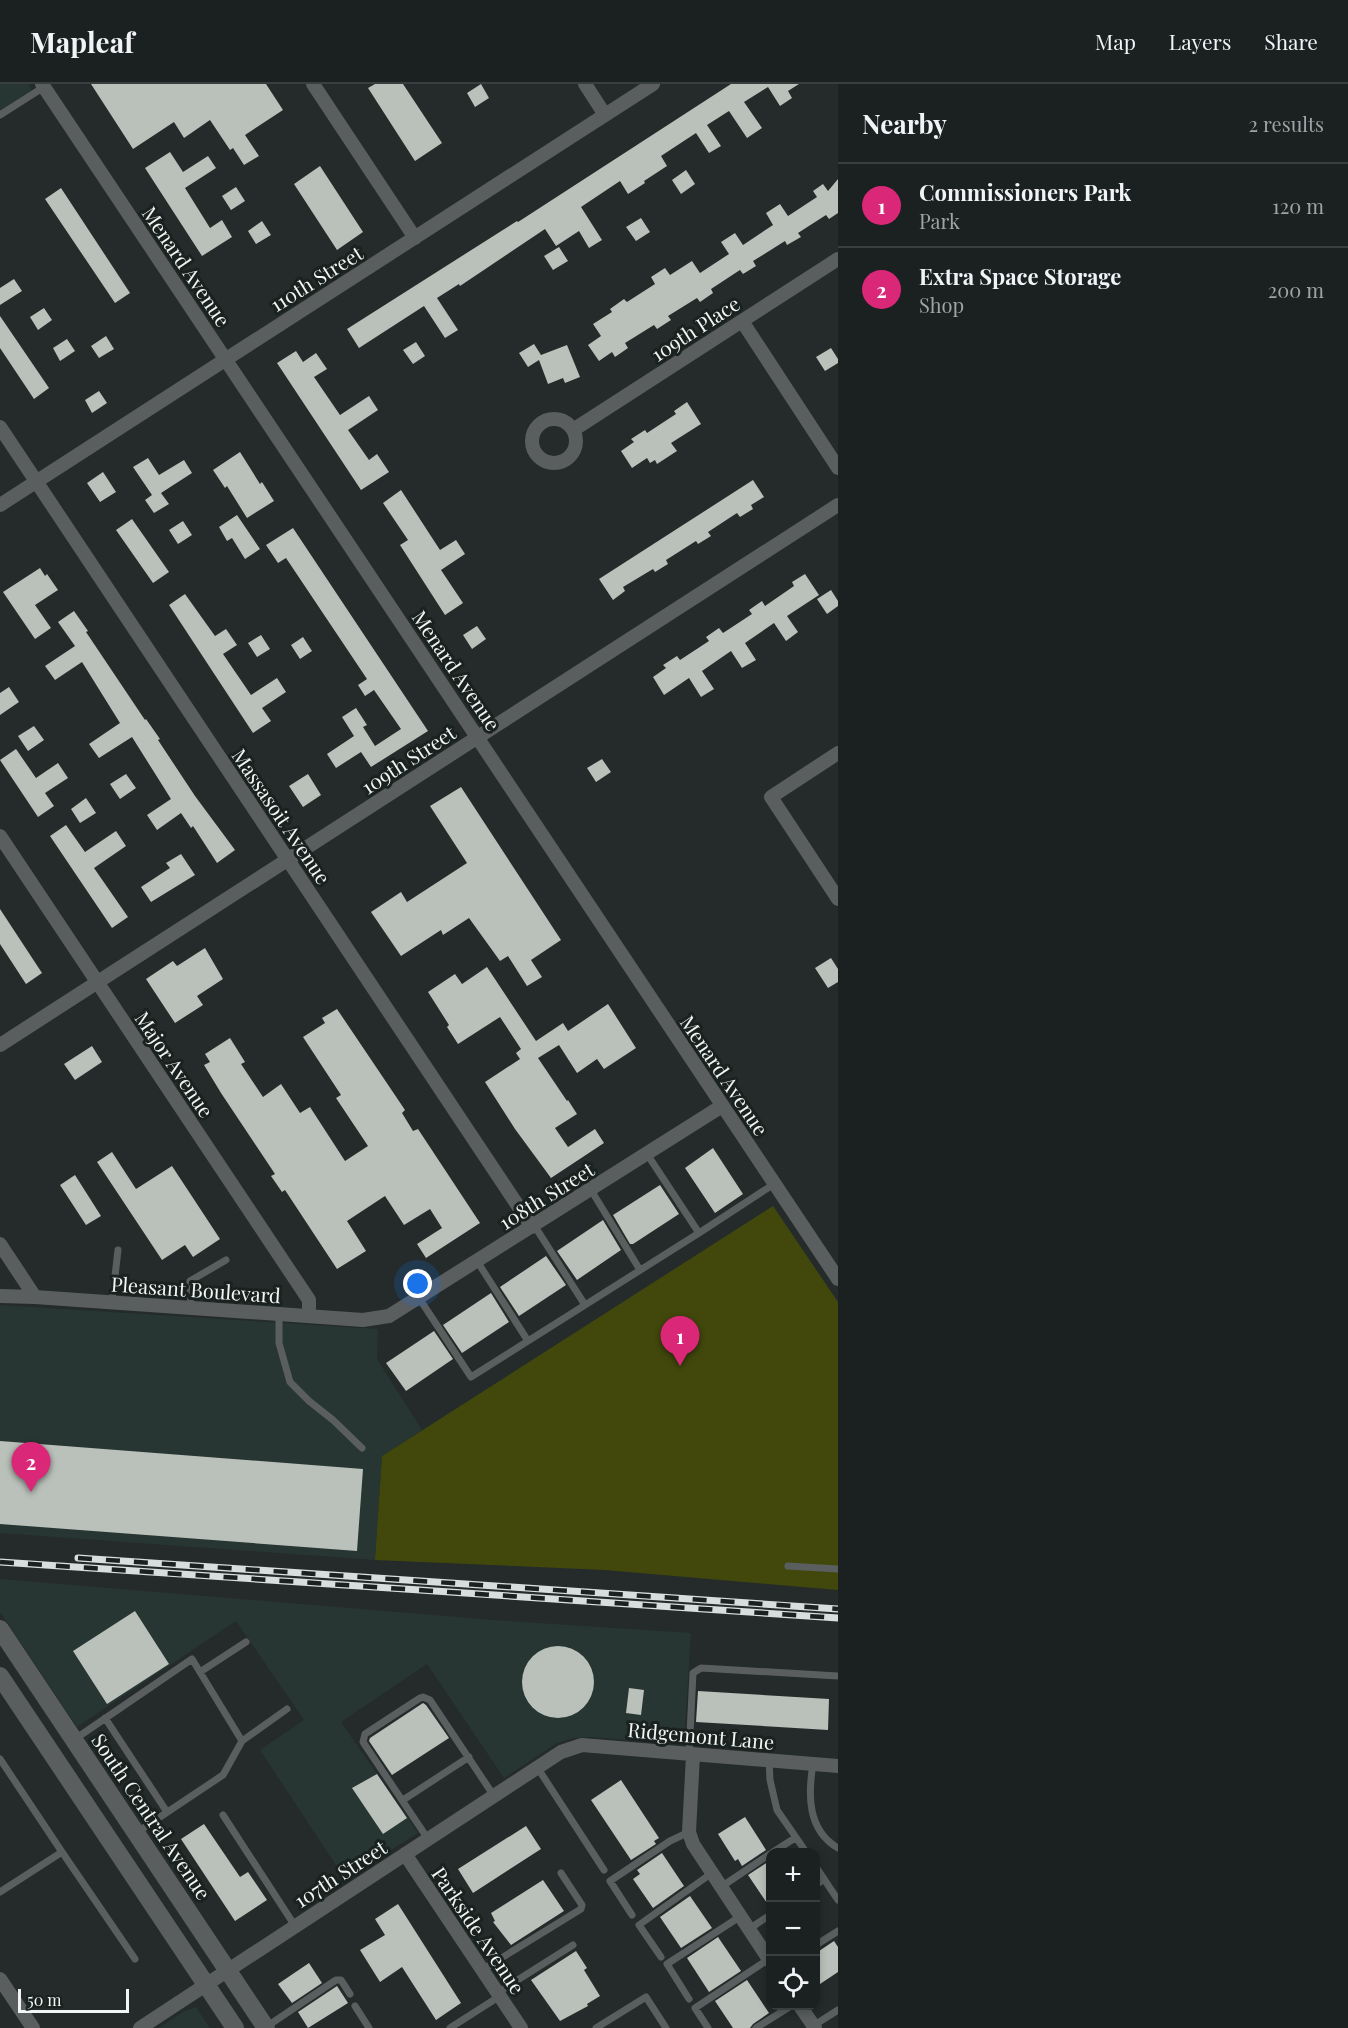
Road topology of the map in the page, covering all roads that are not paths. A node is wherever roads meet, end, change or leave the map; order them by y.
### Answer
1 (313, 84) edge
2 (585, 84) edge
3 (653, 84) edge
4 (43, 85) edge
5 (0, 115) edge
6 (605, 115) junction
7 (415, 238) junction
8 (838, 259) edge
9 (742, 321) junction
10 (225, 358) junction
11 (0, 427) edge
12 (573, 430) dead end
13 (838, 468) edge
14 (37, 481) junction
15 (0, 505) edge
16 (838, 505) edge
17 (478, 737) junction
18 (838, 753) edge
19 (0, 836) edge
20 (288, 860) junction
21 (838, 899) edge
22 (98, 982) junction
23 (0, 1045) edge
24 (722, 1106) junction
25 (647, 1154) junction
26 (774, 1184) junction
27 (591, 1190) junction
28 (533, 1226) junction
29 (699, 1233) junction
30 (0, 1244) edge
31 (118, 1250) dead end
32 (226, 1260) dead end
33 (477, 1262) junction
34 (640, 1270) junction
35 (838, 1279) edge
36 (0, 1296) edge
37 (35, 1297) junction
38 (418, 1298) junction
39 (112, 1302) junction
40 (585, 1305) junction
41 (190, 1309) junction
42 (279, 1314) junction
43 (309, 1316) junction
44 (390, 1316) joint
45 (528, 1341) junction
46 (362, 1448) dead end
47 (788, 1566) dead end
48 (838, 1569) edge
49 (0, 1629) edge
50 (246, 1642) dead end
51 (200, 1672) junction
52 (0, 1676) edge
53 (838, 1676) edge
54 (287, 1709) dead end
55 (105, 1718) junction
56 (74, 1740) junction
57 (242, 1741) junction
58 (561, 1752) joint
59 (691, 1755) junction
60 (469, 1757) junction
61 (0, 1759) edge
62 (769, 1761) junction
63 (813, 1764) junction
64 (838, 1766) edge
65 (537, 1767) junction
66 (494, 1796) junction
67 (403, 1800) junction
68 (167, 1812) junction
69 (223, 1815) dead end
70 (689, 1832) junction
71 (136, 1833) junction
72 (795, 1838) junction
73 (428, 1839) junction
74 (780, 1848) edge
75 (803, 1848) edge
76 (838, 1848) edge
77 (62, 1852) junction
78 (405, 1854) junction
79 (766, 1857) edge
80 (604, 1870) dead end
81 (712, 1873) junction
82 (820, 1873) edge
83 (561, 1874) dead end
84 (824, 1879) junction
85 (820, 1882) edge
86 (721, 1887) junction
87 (0, 1892) edge
88 (838, 1900) edge
89 (632, 1915) dead end
90 (741, 1916) junction
91 (766, 1918) edge
92 (295, 1926) junction
93 (749, 1929) junction
94 (838, 1931) edge
95 (820, 1942) edge
96 (573, 1945) dead end
97 (767, 1956) edge
98 (661, 1957) dead end
99 (135, 1959) dead end
100 (766, 1963) edge
101 (228, 1970) junction
102 (482, 1970) junction
103 (0, 1979) edge
104 (206, 1984) junction
105 (350, 1994) dead end
106 (499, 1994) junction
107 (689, 1999) dead end
108 (354, 2006) dead end
109 (785, 2010) edge
110 (803, 2010) edge
111 (838, 2010) edge
112 (814, 2027) edge
113 (33, 2028) edge
114 (141, 2028) edge
115 (235, 2028) edge
116 (266, 2028) edge
117 (369, 2028) edge
118 (450, 2028) edge
119 (521, 2028) edge
120 (596, 2028) edge
121 (666, 2028) edge
122 (708, 2028) edge
123 (756, 2028) edge

1 - 7 street
2 - 6 street
3 - 6 street, 110th Street
4 - 5 lane
4 - 10 street, Menard Avenue
6 - 7 street, 110th Street
7 - 10 street, 110th Street
8 - 9 street, 109th Place
9 - 12 street, 109th Place
9 - 13 street
10 - 14 street, 110th Street
10 - 17 street, Menard Avenue
11 - 14 street, Massasoit Avenue
14 - 15 street, 110th Street
14 - 20 street, Massasoit Avenue
16 - 17 street, 109th Street
17 - 20 street, 109th Street
17 - 24 street, Menard Avenue
18 - 21 street
19 - 22 street, Major Avenue
20 - 22 street, 109th Street
20 - 28 street, Massasoit Avenue
22 - 23 street, 109th Street
22 - 43 street, Major Avenue
24 - 25 street, 108th Street
24 - 26 street, Menard Avenue
25 - 27 street, 108th Street
25 - 29 lane
26 - 29 lane
26 - 35 street, Menard Avenue
27 - 28 street, 108th Street
27 - 34 lane
28 - 33 street, 108th Street
28 - 40 lane
29 - 34 lane
30 - 37 street
31 - 39 lane
32 - 41 lane
33 - 38 street, 108th Street
33 - 45 lane
34 - 40 lane
36 - 37 street, Pleasant Boulevard
37 - 39 street, Pleasant Boulevard
38 - 44 street, 108th Street
38 - 45 lane
39 - 41 street, Pleasant Boulevard
40 - 45 lane
41 - 42 street, Pleasant Boulevard
42 - 43 street, Pleasant Boulevard
42 - 46 lane
43 - 44 street, Pleasant Boulevard
47 - 48 lane
49 - 56 street, South Central Avenue
50 - 51 lane
51 - 55 lane
51 - 57 lane
52 - 104 street
53 - 59 lane
54 - 57 lane
55 - 56 lane
55 - 68 lane
56 - 71 street, South Central Avenue
57 - 68 lane
58 - 59 street, Ridgemont Lane
58 - 65 street, 107th Street
59 - 62 street, Ridgemont Lane
59 - 70 street
60 - 66 lane
60 - 67 lane
60 - 67 lane
61 - 77 lane
62 - 63 street, Ridgemont Lane
62 - 72 lane
63 - 64 street, Ridgemont Lane
63 - 76 lane
65 - 66 street, 107th Street
65 - 80 lane
66 - 73 street, 107th Street
67 - 73 lane
68 - 71 lane
69 - 92 lane
70 - 81 street
70 - 89 lane
71 - 101 street, South Central Avenue
72 - 74 lane
72 - 75 lane
73 - 78 street, 107th Street
77 - 87 lane
77 - 99 lane
78 - 92 street, 107th Street
78 - 102 street, Parkside Avenue
79 - 86 lane
81 - 86 street
81 - 98 lane
82 - 84 lane
83 - 102 lane
84 - 85 lane
84 - 88 lane
86 - 90 street
90 - 93 street
90 - 107 lane
91 - 93 lane
92 - 101 street, 107th Street
93 - 97 street
94 - 95 lane
96 - 106 lane
100 - 122 lane
101 - 104 street, 107th Street
101 - 116 street, South Central Avenue
102 - 106 street, Parkside Avenue
103 - 113 street
104 - 114 street, 107th Street
104 - 115 street
105 - 116 lane
106 - 118 lane
106 - 119 street, Parkside Avenue
108 - 117 lane
109 - 123 lane
110 - 112 street
111 - 112 lane
120 - 121 lane

